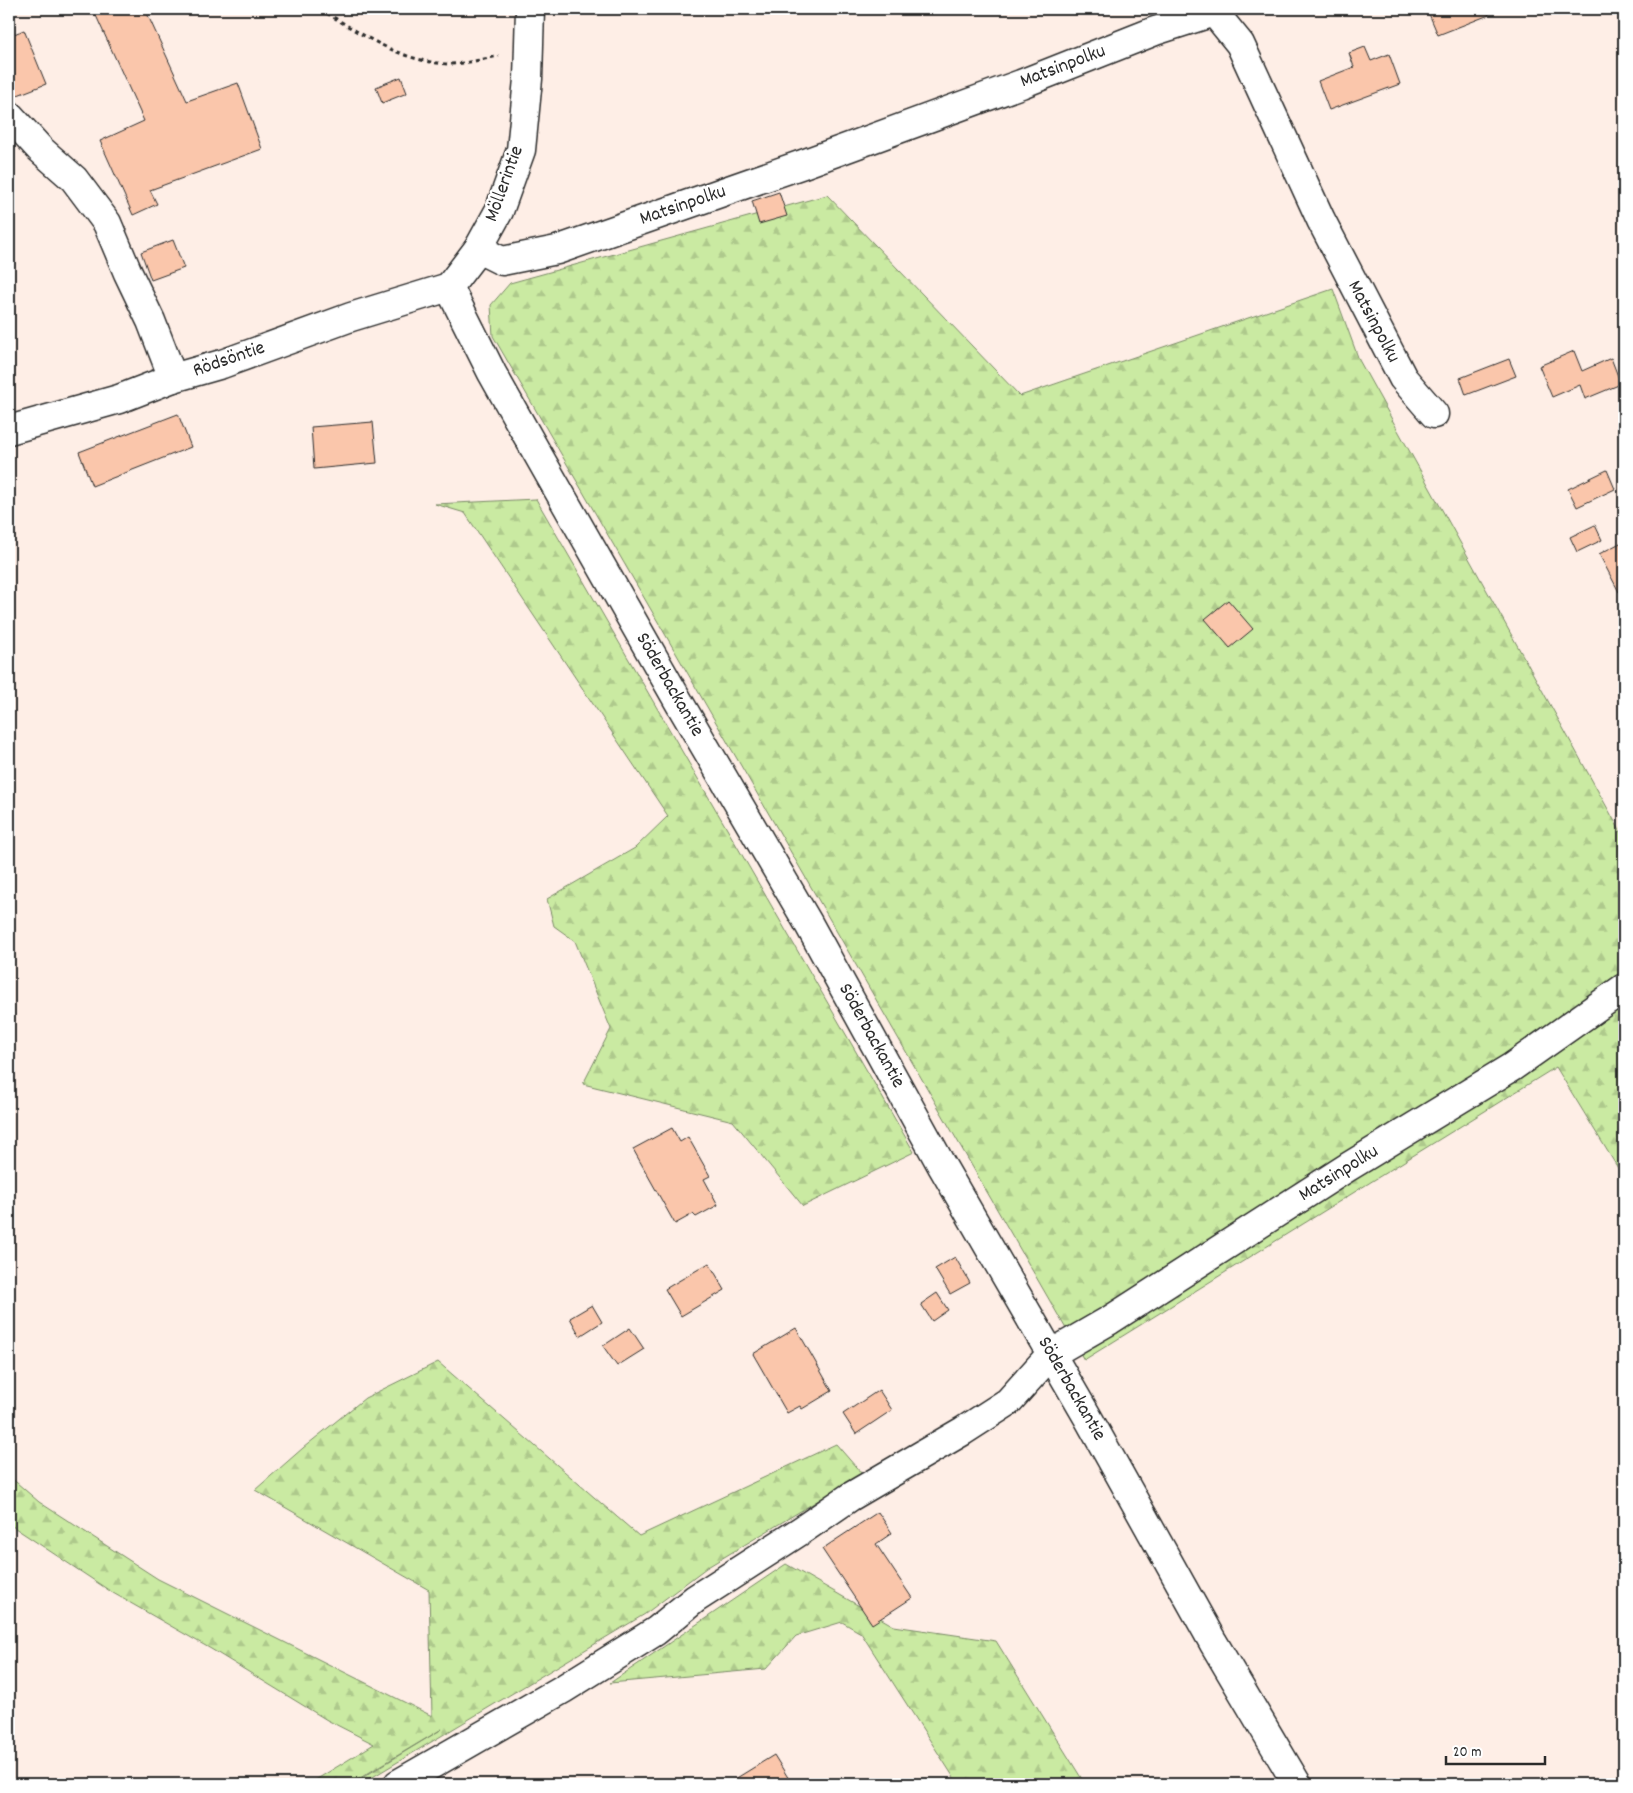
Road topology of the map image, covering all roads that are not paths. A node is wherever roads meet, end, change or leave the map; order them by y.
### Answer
1 (530, 9) edge
2 (9, 115) edge
3 (478, 249) junction
4 (449, 287) junction
5 (173, 378) junction
6 (1434, 414) dead end
7 (9, 430) edge
8 (1624, 988) edge
9 (1051, 1354) junction
10 (398, 1784) edge
11 (1297, 1784) edge

1 - 3 street, Möllerintie
2 - 5 street
3 - 4 street, Möllerintie
3 - 6 street, Matsinpolku
4 - 5 street, Rödsöntie
4 - 9 street, Söderbackantie
5 - 7 street, Rödsöntie
8 - 9 street, Matsinpolku
9 - 10 street, Matsinpolku
9 - 11 street, Söderbackantie

